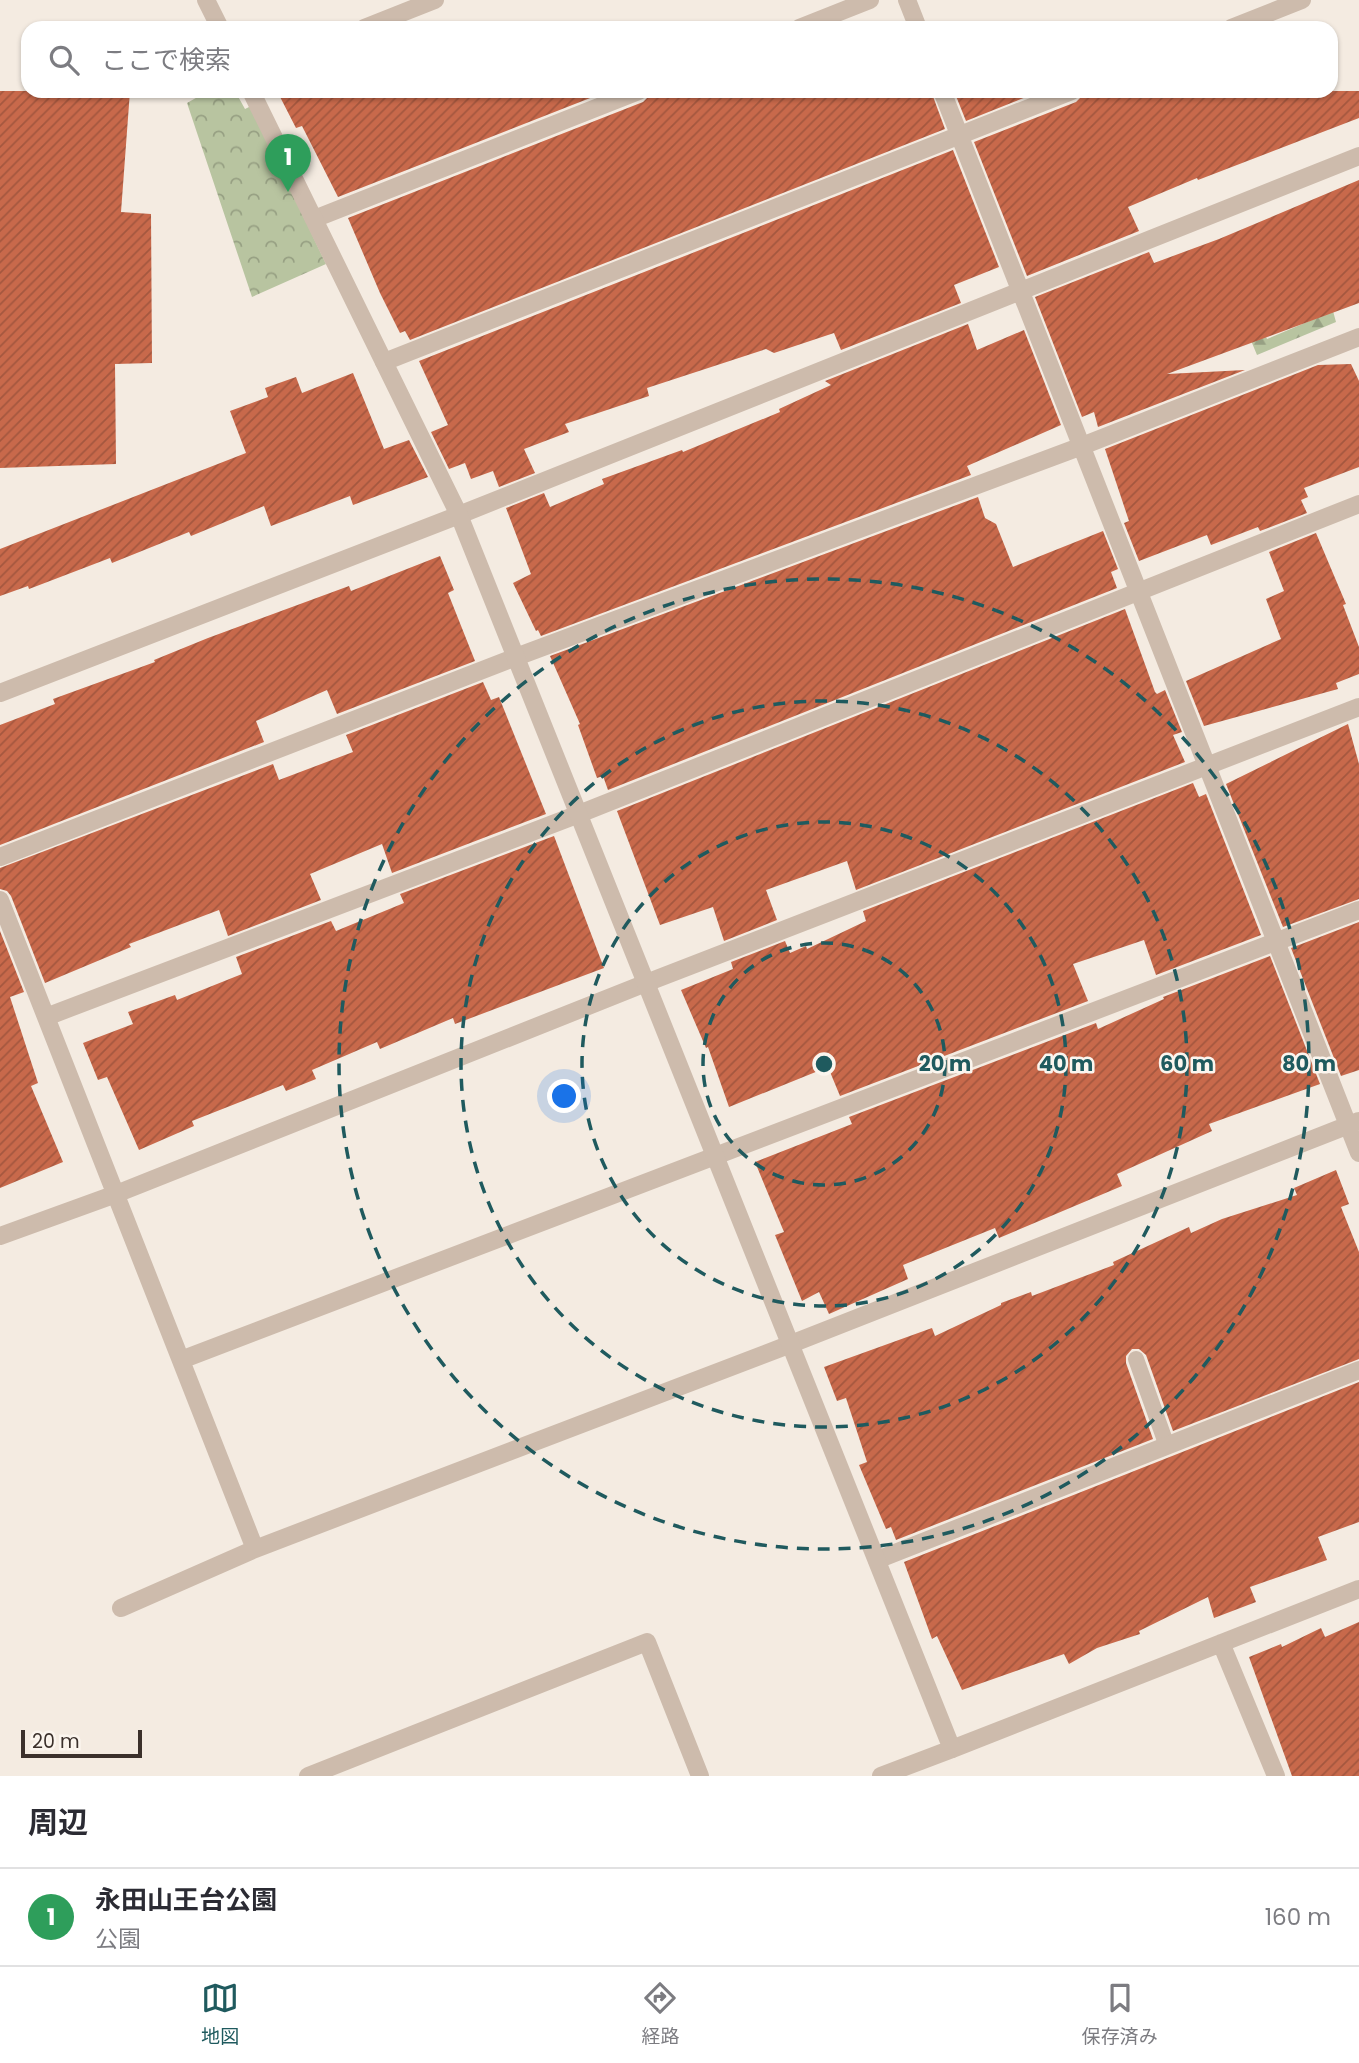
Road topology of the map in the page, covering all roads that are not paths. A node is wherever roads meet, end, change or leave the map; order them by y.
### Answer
1 (206, 0) edge
2 (435, 0) edge
3 (870, 0) edge
4 (907, 0) edge
5 (1302, 0) edge
6 (216, 21) edge
7 (382, 21) edge
8 (817, 21) edge
9 (915, 21) edge
10 (1249, 21) edge
11 (254, 98) edge
12 (621, 98) edge
13 (946, 98) edge
14 (1054, 98) edge
15 (960, 135) junction
16 (1359, 156) edge
17 (314, 219) junction
18 (1020, 292) junction
19 (1359, 337) edge
20 (384, 362) junction
21 (1082, 446) junction
22 (1359, 504) edge
23 (459, 515) junction
24 (1139, 591) junction
25 (516, 657) junction
26 (0, 692) edge
27 (1359, 707) edge
28 (1208, 766) junction
29 (579, 814) junction
30 (0, 857) edge
31 (0, 900) edge
32 (1359, 910) edge
33 (1277, 942) junction
34 (646, 983) junction
35 (46, 1017) junction
36 (1354, 1123) edge
37 (1359, 1153) edge
38 (716, 1157) junction
39 (116, 1194) junction
40 (0, 1236) edge
41 (791, 1344) junction
42 (1136, 1359) dead end
43 (181, 1360) junction
44 (1359, 1370) edge
45 (1167, 1446) junction
46 (255, 1549) junction
47 (877, 1560) junction
48 (1359, 1589) edge
49 (121, 1608) dead end
50 (1221, 1643) junction
51 (952, 1748) junction
52 (907, 1771) edge
53 (308, 1776) edge
54 (700, 1776) edge
55 (881, 1776) edge
56 (1276, 1776) edge

1 - 6 street
2 - 7 street
3 - 8 street
4 - 9 street
5 - 10 street
11 - 17 street
12 - 17 street
13 - 15 street
14 - 15 street
15 - 18 street
15 - 20 street
16 - 18 street
17 - 20 street
18 - 21 street
18 - 23 street
19 - 21 street
20 - 23 street
21 - 24 street
21 - 25 street
22 - 24 street
23 - 25 street
23 - 26 street
24 - 28 street
24 - 29 street
25 - 29 street
25 - 30 street
27 - 28 street
28 - 33 street
28 - 34 street
29 - 34 street
29 - 35 street
31 - 35 street
32 - 33 street
33 - 36 street
33 - 38 street
34 - 38 street
34 - 39 street
35 - 39 street
36 - 37 street
36 - 41 street
38 - 41 street
38 - 43 street
39 - 40 street
39 - 43 street
41 - 46 street
41 - 47 street
42 - 45 lane
43 - 46 street
44 - 45 street
45 - 47 street
46 - 49 street
47 - 51 street
48 - 50 street
50 - 51 street
50 - 56 street
51 - 52 street
52 - 55 street
53 - 54 street

